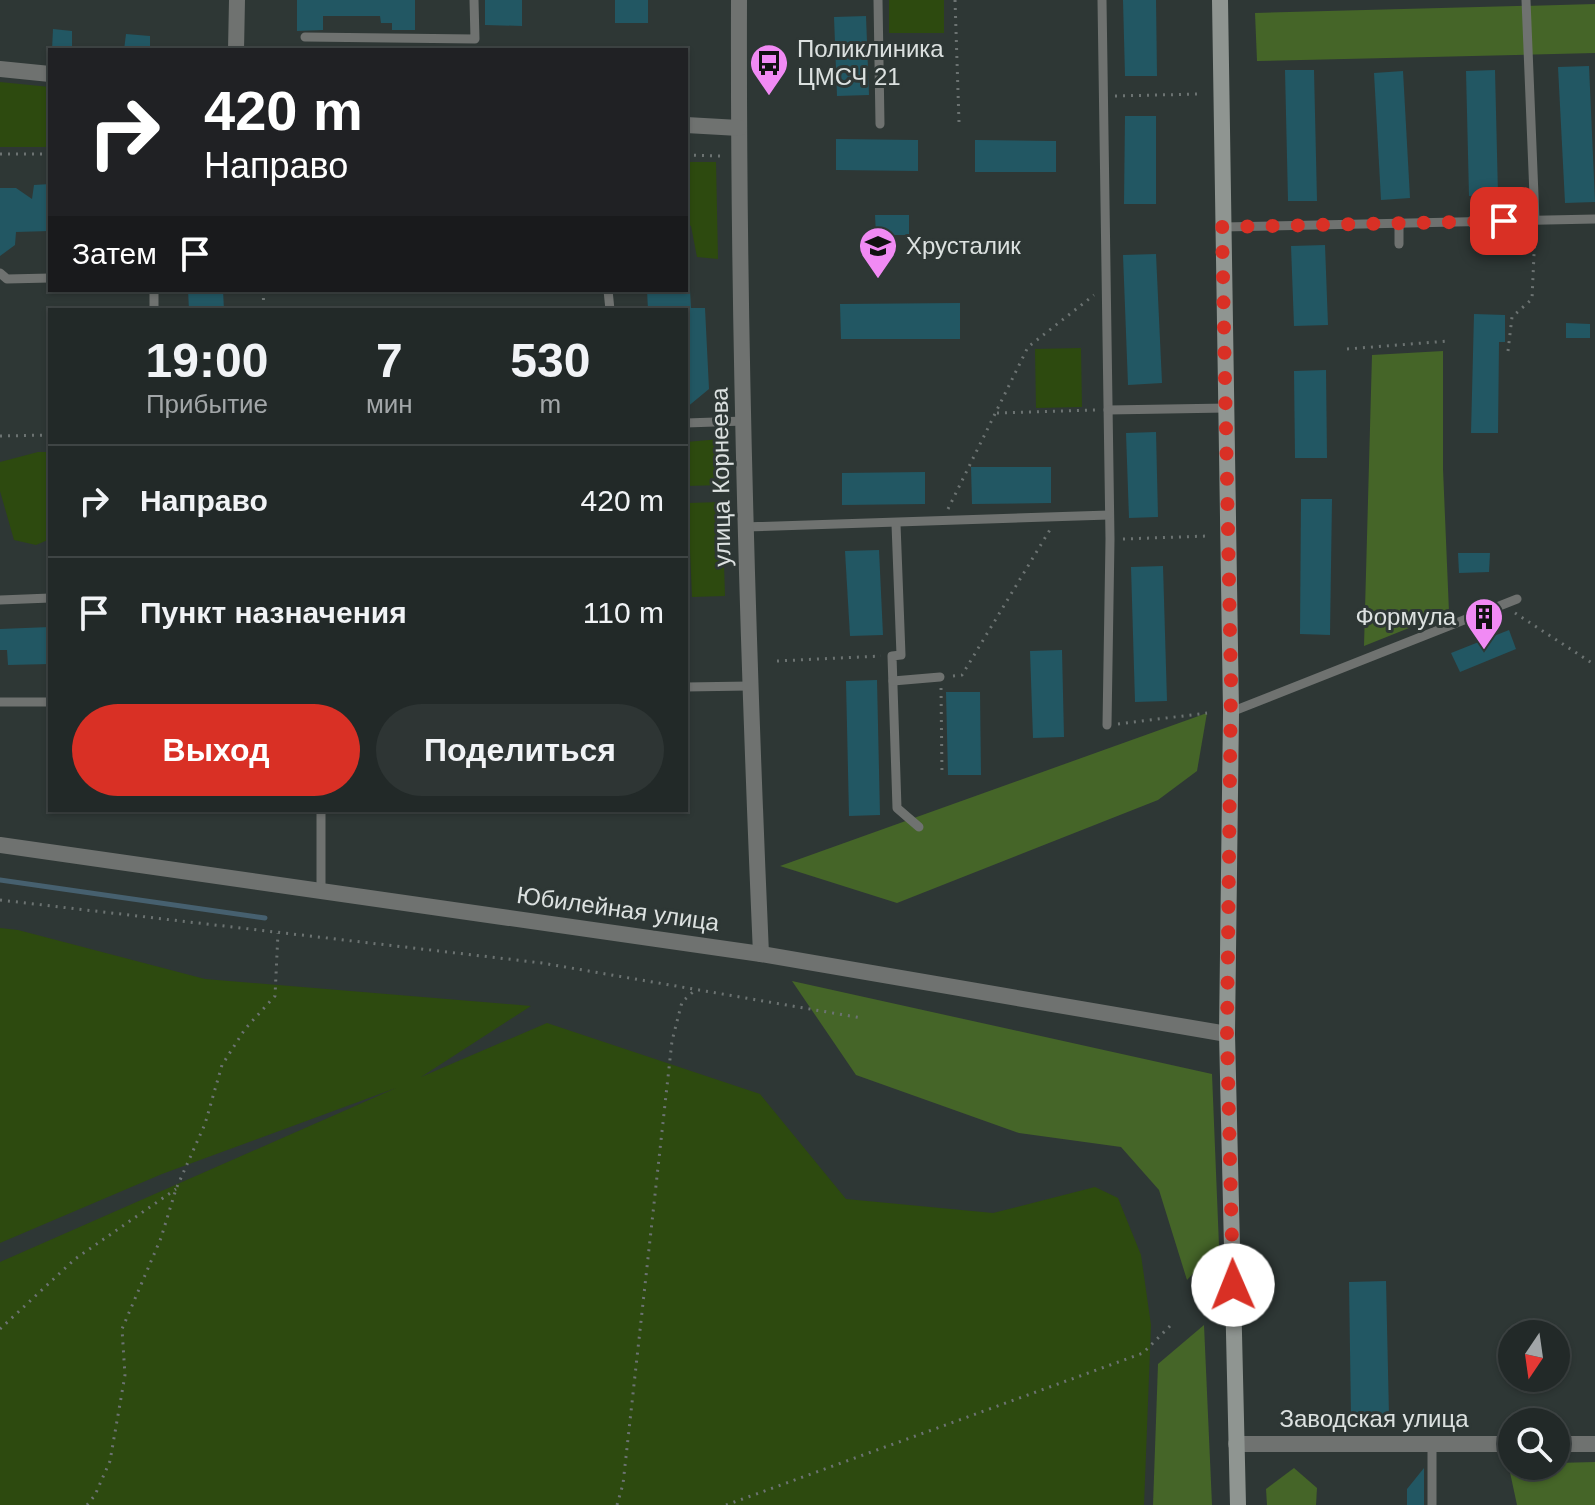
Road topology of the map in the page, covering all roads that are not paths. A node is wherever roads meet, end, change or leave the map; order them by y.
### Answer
1 (237, 0) edge
2 (474, 0) edge
3 (739, 0) edge
4 (878, 0) edge
5 (1102, 0) edge
6 (1220, 0) edge
7 (1526, 0) edge
8 (305, 37) dead end
9 (236, 48) edge
10 (0, 69) edge
11 (48, 74) edge
12 (880, 124) dead end
13 (688, 125) edge
14 (739, 128) junction
15 (1595, 219) edge
16 (1535, 220) junction
17 (1399, 223) junction
18 (1222, 227) junction
19 (1399, 244) dead end
20 (0, 273) edge
21 (48, 278) edge
22 (1227, 408) junction
23 (1108, 410) junction
24 (744, 421) junction
25 (688, 423) edge
26 (1109, 515) junction
27 (896, 524) junction
28 (745, 527) junction
29 (48, 598) edge
30 (1517, 599) dead end
31 (0, 600) edge
32 (940, 677) road end
33 (893, 681) junction
34 (749, 686) junction
35 (688, 687) edge
36 (0, 702) edge
37 (48, 702) edge
38 (1231, 712) junction
39 (1107, 725) road end
40 (321, 812) edge
41 (919, 827) dead end
42 (0, 845) edge
43 (321, 890) junction
44 (761, 954) junction
45 (1227, 1034) junction
46 (1432, 1443) junction
47 (1236, 1444) junction
48 (1498, 1444) edge
49 (1570, 1444) edge
50 (1595, 1444) edge
51 (1238, 1505) edge
52 (1432, 1505) edge

1 - 9 street
2 - 8 lane
3 - 14 street, улица Корнеева
4 - 12 lane
5 - 23 lane
6 - 18 main road
7 - 16 lane
10 - 11 street
13 - 14 street
14 - 24 street, улица Корнеева
15 - 16 lane
16 - 17 lane
17 - 18 lane
17 - 19 lane
18 - 22 main road
20 - 21 lane
22 - 23 lane
22 - 38 main road
23 - 26 lane
24 - 25 lane
24 - 28 street, улица Корнеева
26 - 27 lane
26 - 39 lane
27 - 28 lane
27 - 33 lane
28 - 34 street, улица Корнеева
29 - 31 lane
30 - 38 lane
32 - 33 lane
33 - 41 lane
34 - 35 lane
34 - 44 street, улица Корнеева
36 - 37 lane
38 - 45 main road
40 - 43 lane
42 - 43 street, Юбилейная улица
43 - 44 street, Юбилейная улица
44 - 45 street, Юбилейная улица
45 - 47 main road
46 - 47 street, Заводская улица
46 - 48 street, Заводская улица
46 - 52 lane
47 - 51 main road
49 - 50 street

